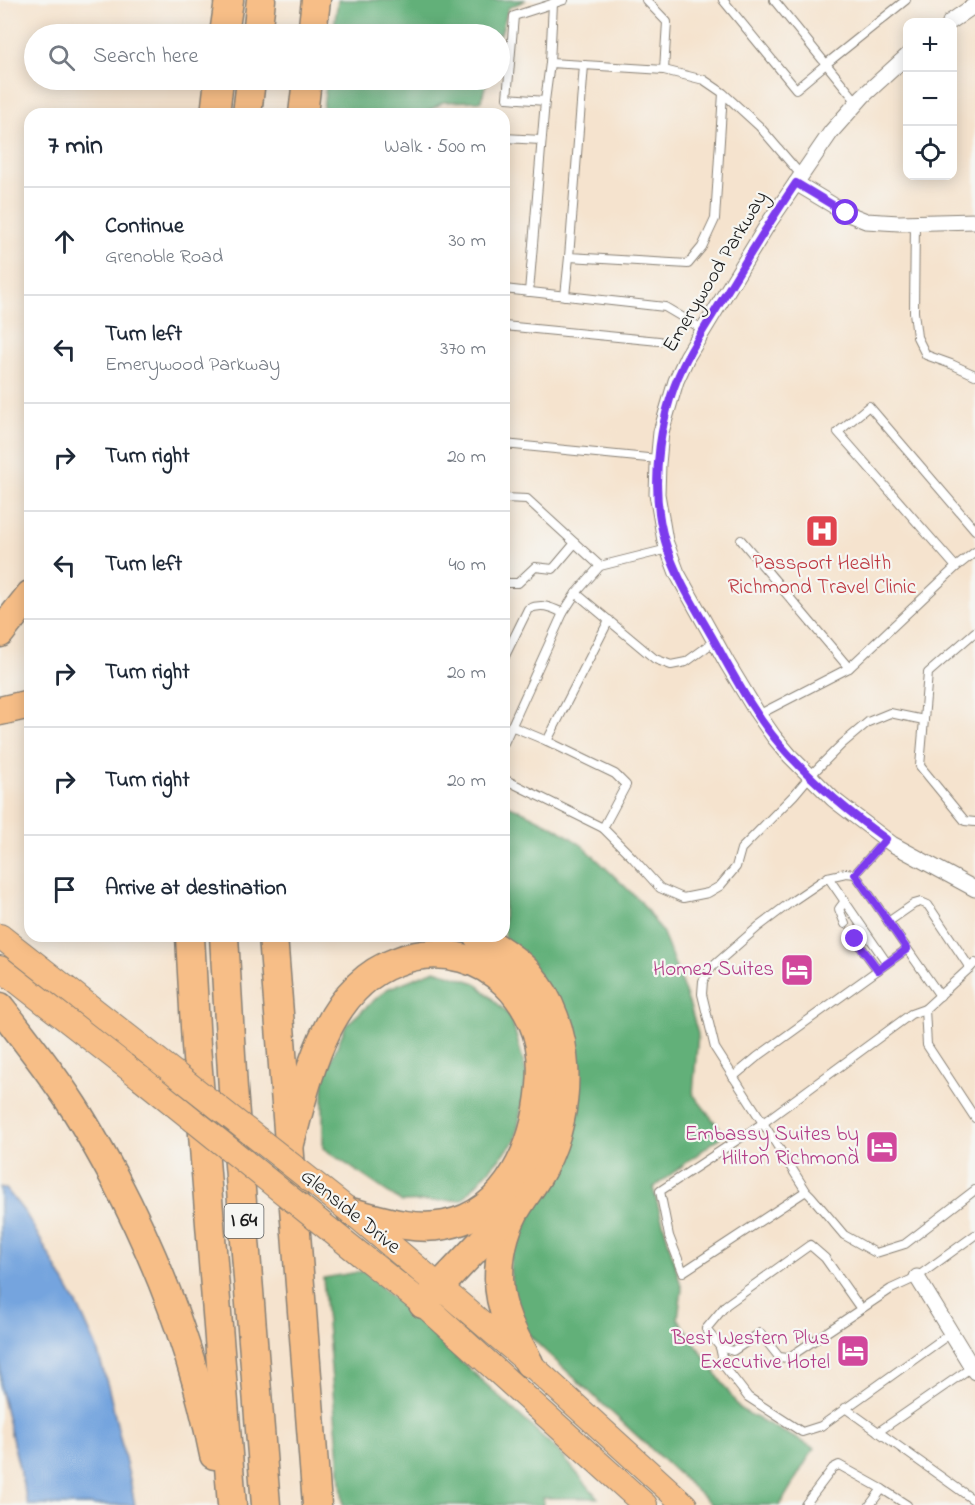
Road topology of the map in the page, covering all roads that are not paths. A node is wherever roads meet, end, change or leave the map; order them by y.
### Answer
1 (229, 0) edge
2 (261, 0) edge
3 (316, 0) edge
4 (564, 0) edge
5 (646, 0) edge
6 (723, 0) edge
7 (774, 0) edge
8 (906, 0) edge
9 (553, 3) junction
10 (975, 5) edge
11 (956, 18) edge
12 (226, 24) edge
13 (258, 24) edge
14 (313, 24) edge
15 (903, 60) edge
16 (510, 63) edge
17 (550, 63) junction
18 (826, 64) junction
19 (584, 65) junction
20 (664, 70) junction
21 (218, 90) edge
22 (250, 90) edge
23 (306, 90) edge
24 (508, 90) edge
25 (723, 93) junction
26 (545, 101) junction
27 (858, 102) junction
28 (216, 108) edge
29 (248, 108) edge
30 (304, 108) edge
31 (510, 138) edge
32 (542, 140) junction
33 (798, 179) junction
34 (975, 221) edge
35 (915, 222) junction
36 (569, 257) junction
37 (510, 290) edge
38 (529, 292) junction
39 (565, 296) junction
40 (510, 327) edge
41 (704, 330) junction
42 (659, 341) dead end
43 (975, 375) edge
44 (510, 445) edge
45 (658, 459) junction
46 (510, 498) edge
47 (975, 530) edge
48 (741, 540) dead end
49 (575, 543) junction
50 (668, 549) junction
51 (975, 552) edge
52 (600, 566) junction
53 (956, 567) junction
54 (510, 583) edge
55 (576, 593) junction
56 (24, 603) edge
57 (563, 613) junction
58 (609, 620) junction
59 (975, 632) edge
60 (0, 633) edge
61 (715, 641) junction
62 (510, 646) edge
63 (849, 668) junction
64 (24, 705) edge
65 (0, 711) edge
66 (758, 715) junction
67 (924, 720) junction
68 (512, 726) junction
69 (510, 730) edge
70 (547, 741) junction
71 (810, 776) junction
72 (510, 782) edge
73 (975, 822) edge
74 (603, 828) junction
75 (886, 839) junction
76 (855, 874) junction
77 (828, 877) junction
78 (975, 889) edge
79 (844, 901) junction
80 (888, 922) junction
81 (845, 924) dead end
82 (0, 936) edge
83 (855, 939) dead end
84 (190, 942) edge
85 (224, 942) edge
86 (273, 942) edge
87 (487, 942) edge
88 (907, 949) junction
89 (887, 963) junction
90 (973, 966) edge
91 (0, 968) edge
92 (878, 970) junction
93 (940, 996) junction
94 (0, 1006) edge
95 (926, 1010) junction
96 (733, 1077) junction
97 (975, 1118) edge
98 (763, 1123) junction
99 (289, 1147) junction
100 (975, 1190) edge
101 (806, 1191) junction
102 (521, 1201) junction
103 (351, 1212) junction
104 (975, 1235) edge
105 (917, 1277) junction
106 (432, 1296) junction
107 (861, 1309) junction
108 (951, 1333) junction
109 (720, 1347) junction
110 (529, 1363) junction
111 (973, 1370) edge
112 (845, 1408) junction
113 (878, 1432) junction
114 (882, 1489) junction
115 (975, 1501) edge
116 (223, 1505) edge
117 (232, 1505) edge
118 (266, 1505) edge
119 (316, 1505) edge
120 (645, 1505) edge
121 (685, 1505) edge
122 (805, 1505) edge
123 (870, 1505) edge
124 (907, 1505) edge

1 - 12 highway
2 - 13 highway
3 - 14 highway
4 - 9 lane
5 - 20 lane
6 - 18 lane
7 - 18 lane
8 - 18 lane
9 - 16 lane
9 - 17 lane
10 - 11 street
15 - 27 street, Emerywood Parkway
17 - 19 lane
17 - 26 lane
18 - 27 lane
19 - 20 lane
19 - 36 lane
20 - 25 lane
21 - 28 highway
22 - 29 highway
23 - 30 highway
24 - 26 lane
25 - 33 lane
25 - 36 lane
26 - 32 lane
27 - 33 street, Emerywood Parkway
31 - 32 lane
32 - 38 lane
33 - 35 street
33 - 41 street, Emerywood Parkway
34 - 35 street
35 - 43 lane
36 - 39 lane
37 - 38 lane
38 - 39 lane
39 - 41 lane
40 - 42 lane
41 - 45 street, Emerywood Parkway
44 - 45 lane
45 - 50 street, Emerywood Parkway
46 - 49 lane
47 - 53 lane
48 - 63 lane
49 - 52 lane
49 - 54 lane
50 - 52 lane
50 - 61 street, Emerywood Parkway
51 - 53 lane
52 - 55 lane
53 - 63 lane
55 - 57 lane
55 - 58 lane
56 - 60 highway
57 - 62 lane
57 - 68 lane
58 - 61 lane
58 - 70 lane
59 - 67 lane
61 - 66 street, Emerywood Parkway
63 - 66 lane
64 - 65 highway
66 - 71 street, Emerywood Parkway
67 - 71 lane
67 - 73 lane
68 - 69 lane
68 - 70 lane
70 - 74 lane
71 - 74 lane
71 - 75 street, Emerywood Parkway
72 - 74 lane
75 - 76 lane
75 - 78 street, Emerywood Parkway
76 - 77 lane
76 - 80 lane
77 - 79 lane
77 - 96 lane
79 - 81 lane
79 - 89 lane
80 - 88 lane
80 - 90 lane
82 - 103 main road, Glenside Drive, bridge
83 - 92 lane
84 - 117 highway
85 - 118 highway, I 64
86 - 99 highway, I 64
87 - 102 highway
88 - 89 lane
88 - 93 lane
89 - 92 lane
90 - 93 lane
91 - 106 main road, Glenside Drive, bridge
92 - 96 lane
93 - 95 lane
94 - 116 highway
95 - 97 lane
95 - 98 lane
96 - 98 lane
98 - 101 lane
98 - 101 lane
99 - 103 highway
99 - 119 highway, I 64
100 - 101 lane
102 - 106 highway
102 - 110 highway
103 - 106 main road, Glenside Drive
104 - 105 lane
105 - 107 lane
105 - 108 street
106 - 110 main road, Glenside Drive
106 - 120 main road, Glenside Drive
107 - 109 lane
107 - 109 lane
108 - 111 street
108 - 112 lane
109 - 112 lane
110 - 121 main road, Glenside Drive
111 - 113 lane
112 - 113 lane
113 - 115 lane
114 - 122 lane
114 - 123 lane
114 - 124 lane

